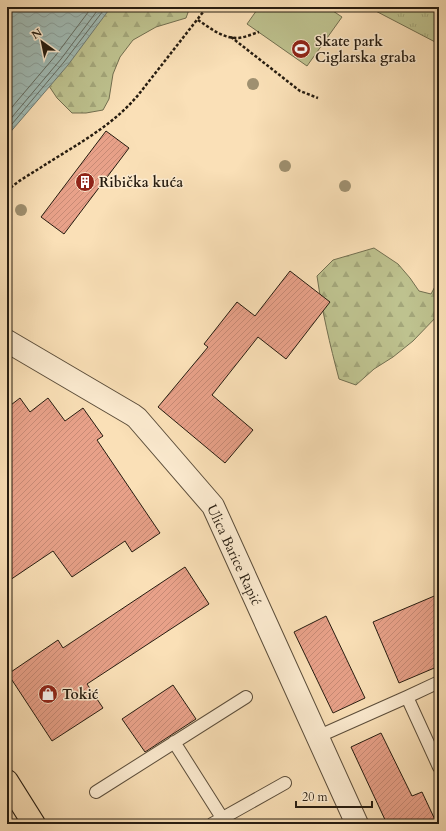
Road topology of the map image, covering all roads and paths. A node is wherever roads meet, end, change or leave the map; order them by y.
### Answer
1 (207, 7) edge
2 (198, 20) junction
3 (259, 32) dead end
4 (231, 37) junction
5 (318, 98) dead end
6 (7, 191) edge
7 (7, 341) edge
8 (439, 682) edge
9 (246, 697) dead end
10 (407, 698) junction
11 (317, 737) junction
12 (174, 742) junction
13 (439, 767) edge
14 (7, 781) edge
15 (285, 783) dead end
16 (96, 792) dead end
17 (220, 822) edge
18 (34, 824) edge
19 (357, 824) edge

1 - 2 path
2 - 4 path
2 - 6 path
3 - 4 path
4 - 5 path
7 - 11 street, Ulica Barice Rapić
8 - 10 lane
9 - 12 lane
10 - 11 lane
10 - 13 lane
11 - 19 street, Ulica Barice Rapić
12 - 16 lane
12 - 17 lane
14 - 18 main road
15 - 17 lane

